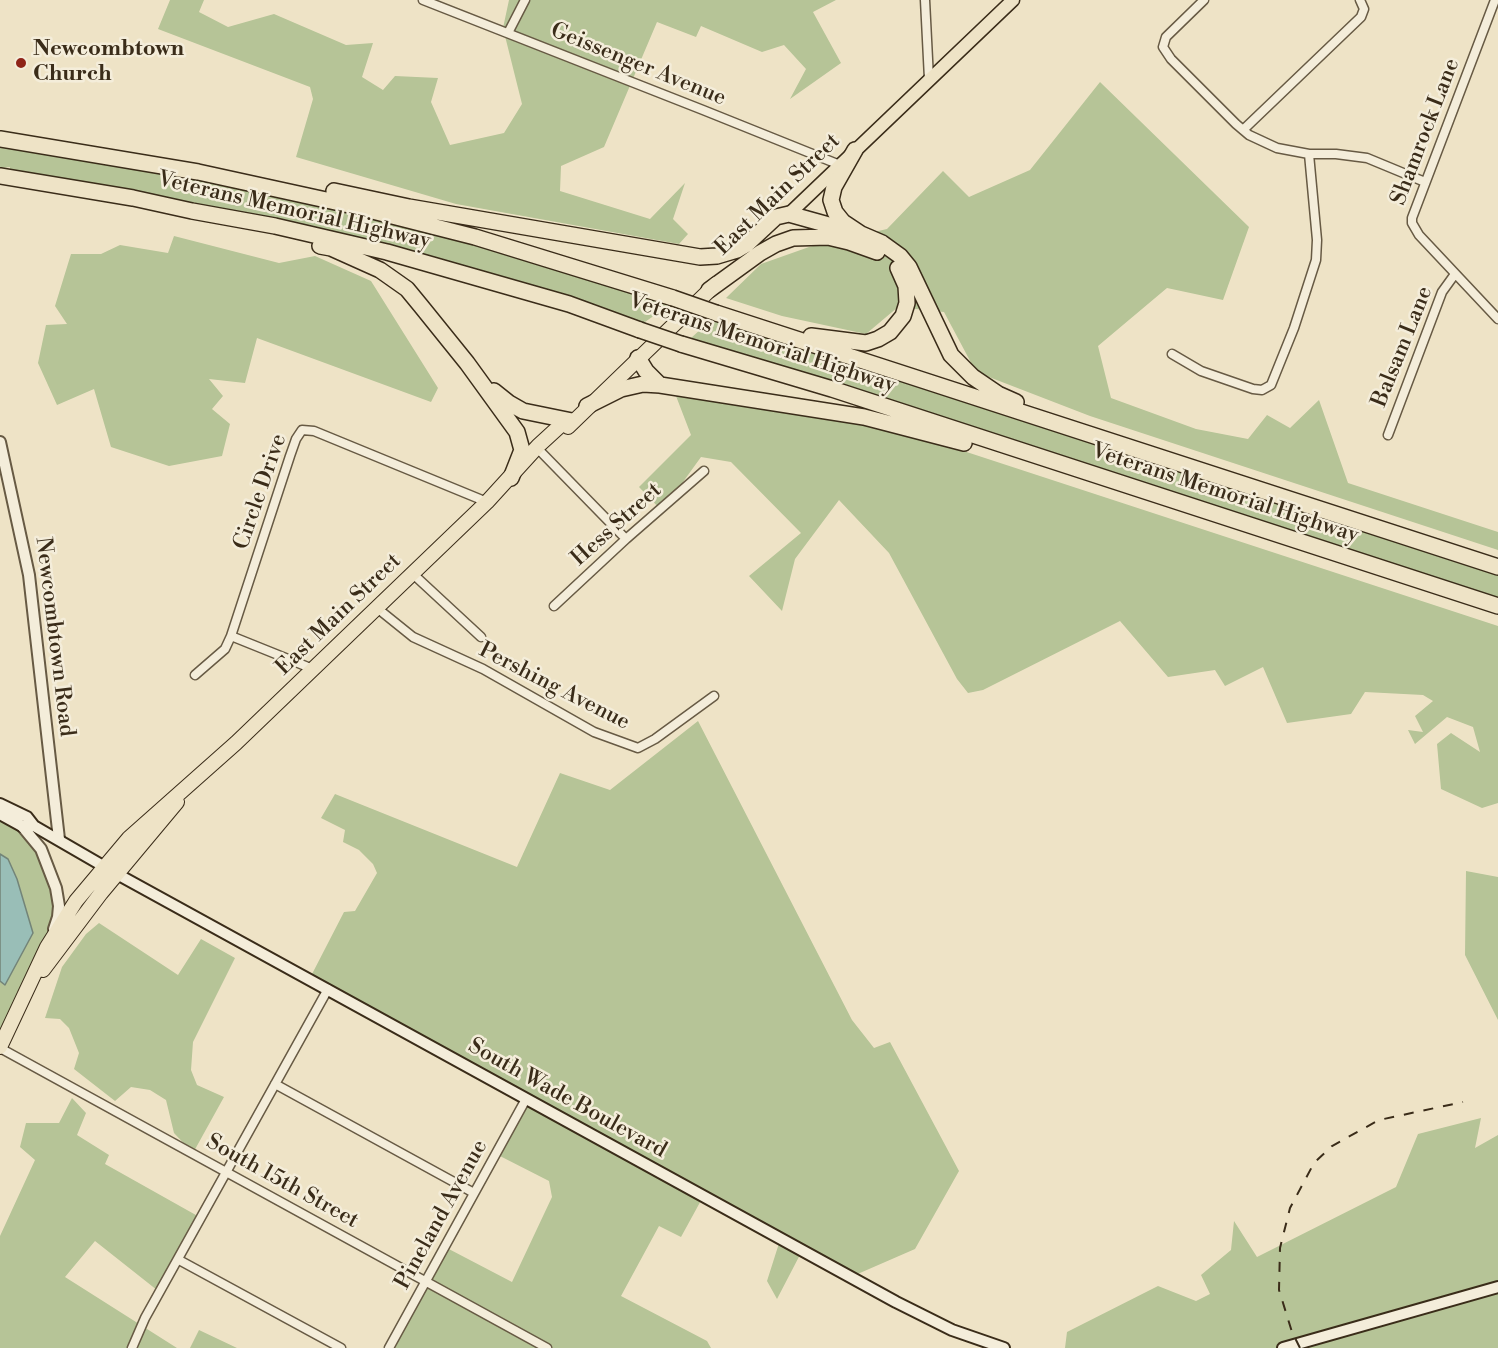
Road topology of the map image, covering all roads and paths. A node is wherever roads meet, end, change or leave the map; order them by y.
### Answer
1 (423, 0) edge
2 (525, 0) edge
3 (925, 0) edge
4 (1013, 0) edge
5 (1204, 0) edge
6 (1360, 0) edge
7 (1496, 0) edge
8 (508, 33) junction
9 (929, 79) junction
10 (1243, 130) junction
11 (7, 140) edge
12 (855, 150) junction
13 (1309, 154) junction
14 (840, 165) junction
15 (198, 172) junction
16 (0, 176) edge
17 (1425, 182) junction
18 (192, 211) junction
19 (789, 213) junction
20 (861, 234) junction
21 (1455, 274) junction
22 (709, 290) junction
23 (1498, 319) edge
24 (750, 324) junction
25 (1172, 354) dead end
26 (638, 358) junction
27 (467, 363) junction
28 (660, 385) junction
29 (587, 406) junction
30 (572, 421) junction
31 (1388, 435) dead end
32 (0, 442) edge
33 (542, 453) junction
34 (1162, 458) junction
35 (704, 471) dead end
36 (511, 478) junction
37 (1146, 492) junction
38 (488, 502) junction
39 (626, 539) junction
40 (1498, 567) edge
41 (412, 574) junction
42 (554, 606) dead end
43 (1498, 606) edge
44 (377, 608) junction
45 (231, 636) junction
46 (481, 637) dead end
47 (313, 669) junction
48 (195, 675) dead end
49 (714, 696) dead end
50 (194, 780) junction
51 (0, 804) edge
52 (0, 814) edge
53 (22, 826) junction
54 (34, 826) junction
55 (58, 839) junction
56 (104, 866) junction
57 (117, 874) junction
58 (47, 947) junction
59 (328, 989) junction
60 (26, 993) junction
61 (0, 1047) edge
62 (274, 1084) junction
63 (526, 1099) junction
64 (227, 1172) junction
65 (474, 1193) junction
66 (178, 1260) junction
67 (426, 1281) junction
68 (1498, 1287) edge
69 (131, 1348) edge
70 (341, 1348) edge
71 (389, 1348) edge
72 (547, 1348) edge
73 (1004, 1348) edge
74 (1283, 1348) edge

1 - 8 street, Geissenger Avenue
2 - 8 street
3 - 9 street
4 - 9 main road, East Main Street
5 - 10 street
6 - 10 street
7 - 17 street, Shamrock Lane
8 - 14 street, Geissenger Avenue
9 - 12 main road, East Main Street
10 - 13 street
11 - 15 highway, Veterans Memorial Highway
12 - 14 main road, East Main Street
12 - 20 highway
13 - 17 street
13 - 25 street
14 - 19 main road, East Main Street
15 - 19 highway
15 - 24 highway, Veterans Memorial Highway, bridge
16 - 18 highway, Veterans Memorial Highway
17 - 21 street, Shamrock Lane
18 - 27 highway
18 - 37 highway, Veterans Memorial Highway, bridge
19 - 20 highway
19 - 22 highway, East Main Street
20 - 34 highway
21 - 23 street, Shamrock Lane
21 - 31 street, Balsam Lane
22 - 24 highway
22 - 26 highway, East Main Street
24 - 34 highway, Veterans Memorial Highway
26 - 28 highway
26 - 29 highway, East Main Street
27 - 30 highway
27 - 36 highway
28 - 29 highway
28 - 37 highway
29 - 30 highway, East Main Street
30 - 33 highway, East Main Street
30 - 36 highway, East Main Street
32 - 55 main road, Newcombtown Road
33 - 36 highway, East Main Street
33 - 39 street
34 - 40 highway, Veterans Memorial Highway
35 - 39 street, Hess Street
36 - 38 highway, East Main Street
37 - 43 highway, Veterans Memorial Highway
38 - 41 highway, East Main Street
38 - 45 street, Circle Drive
39 - 42 street, Hess Street
41 - 44 highway, East Main Street
41 - 46 street, Pershing Avenue
44 - 47 highway, East Main Street
44 - 49 street, Pershing Avenue
45 - 47 street
45 - 48 street
47 - 50 highway, East Main Street
50 - 56 highway, East Main Street
50 - 57 highway, East Main Street
51 - 54 main road, South Wade Boulevard
52 - 53 main road
53 - 54 main road
53 - 58 main road
54 - 55 main road, South Wade Boulevard
55 - 56 main road, South Wade Boulevard
56 - 57 main road, South Wade Boulevard
56 - 58 highway, East Main Street
57 - 59 main road, South Wade Boulevard
57 - 60 highway, East Main Street
58 - 60 highway, East Main Street
59 - 62 street
59 - 63 main road, South Wade Boulevard
60 - 61 highway, East Main Street
61 - 64 street, South 15th Street
62 - 64 street
62 - 65 street
63 - 65 street, Pineland Avenue
63 - 73 main road, South Wade Boulevard
64 - 66 street
64 - 67 street, South 15th Street
65 - 67 street, Pineland Avenue
66 - 69 street
66 - 70 street
67 - 71 street, Pineland Avenue
67 - 72 street, South 15th Street
68 - 74 main road

